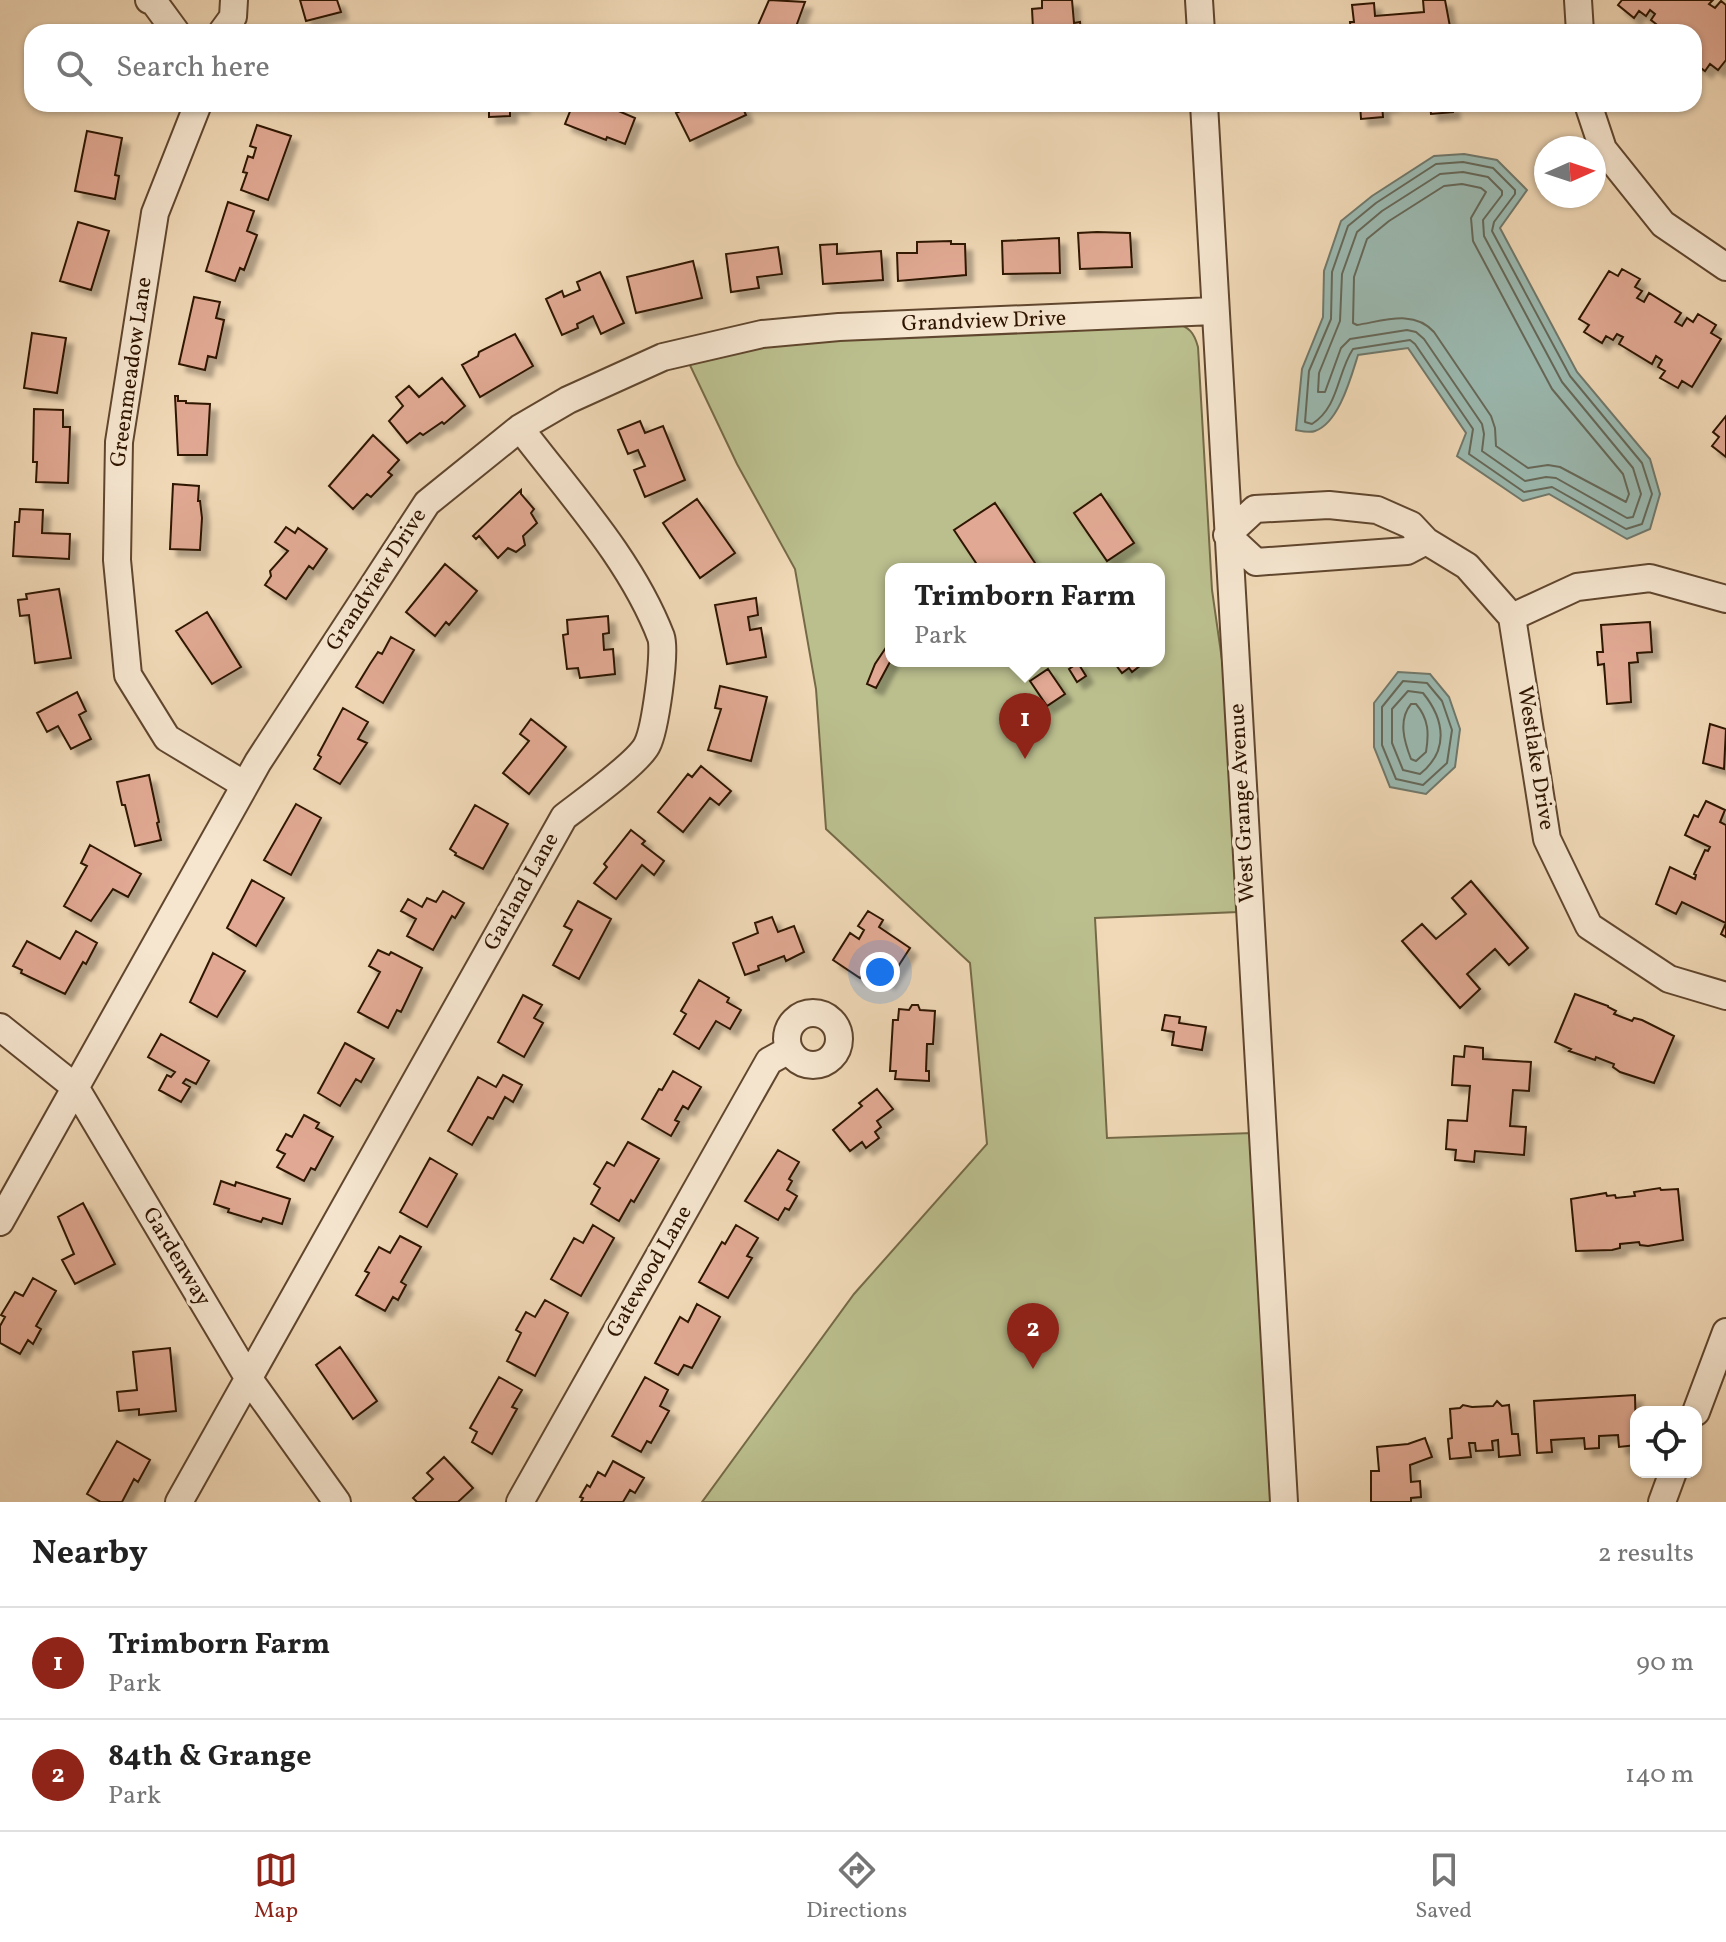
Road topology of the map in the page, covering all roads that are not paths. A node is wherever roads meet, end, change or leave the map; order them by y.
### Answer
1 (149, 0) edge
2 (234, 0) edge
3 (1199, 0) edge
4 (1578, 0) edge
5 (170, 24) edge
6 (228, 24) edge
7 (1200, 24) edge
8 (1580, 24) edge
9 (195, 112) edge
10 (1204, 112) edge
11 (1591, 112) edge
12 (1726, 267) edge
13 (1214, 311) junction
14 (520, 428) junction
15 (1227, 535) junction
16 (1426, 541) junction
17 (1726, 599) edge
18 (1512, 617) junction
19 (245, 785) junction
20 (1726, 996) edge
21 (0, 1027) edge
22 (789, 1050) dead end
23 (75, 1087) junction
24 (0, 1222) edge
25 (1726, 1332) edge
26 (249, 1379) junction
27 (1698, 1406) edge
28 (1671, 1478) edge
29 (179, 1502) edge
30 (337, 1502) edge
31 (520, 1502) edge
32 (1284, 1502) edge
33 (1662, 1502) edge

1 - 5 street
2 - 6 street
3 - 7 street
4 - 8 street
9 - 19 street, Greenmeadow Lane
10 - 13 street, West Grange Avenue
11 - 12 street
13 - 14 street, Grandview Drive
13 - 15 street, West Grange Avenue
14 - 19 street, Grandview Drive
14 - 26 street, Garland Lane
15 - 16 street
15 - 16 street
15 - 32 street, West Grange Avenue
16 - 18 street
17 - 18 street
18 - 20 street, Westlake Drive
19 - 23 street, Grandview Drive
21 - 23 street, Gardenway
22 - 31 street, Gatewood Lane
23 - 24 street, Grandview Drive
23 - 26 street, Gardenway
25 - 27 street
26 - 29 street, Garland Lane
26 - 30 street, Gardenway
28 - 33 street

